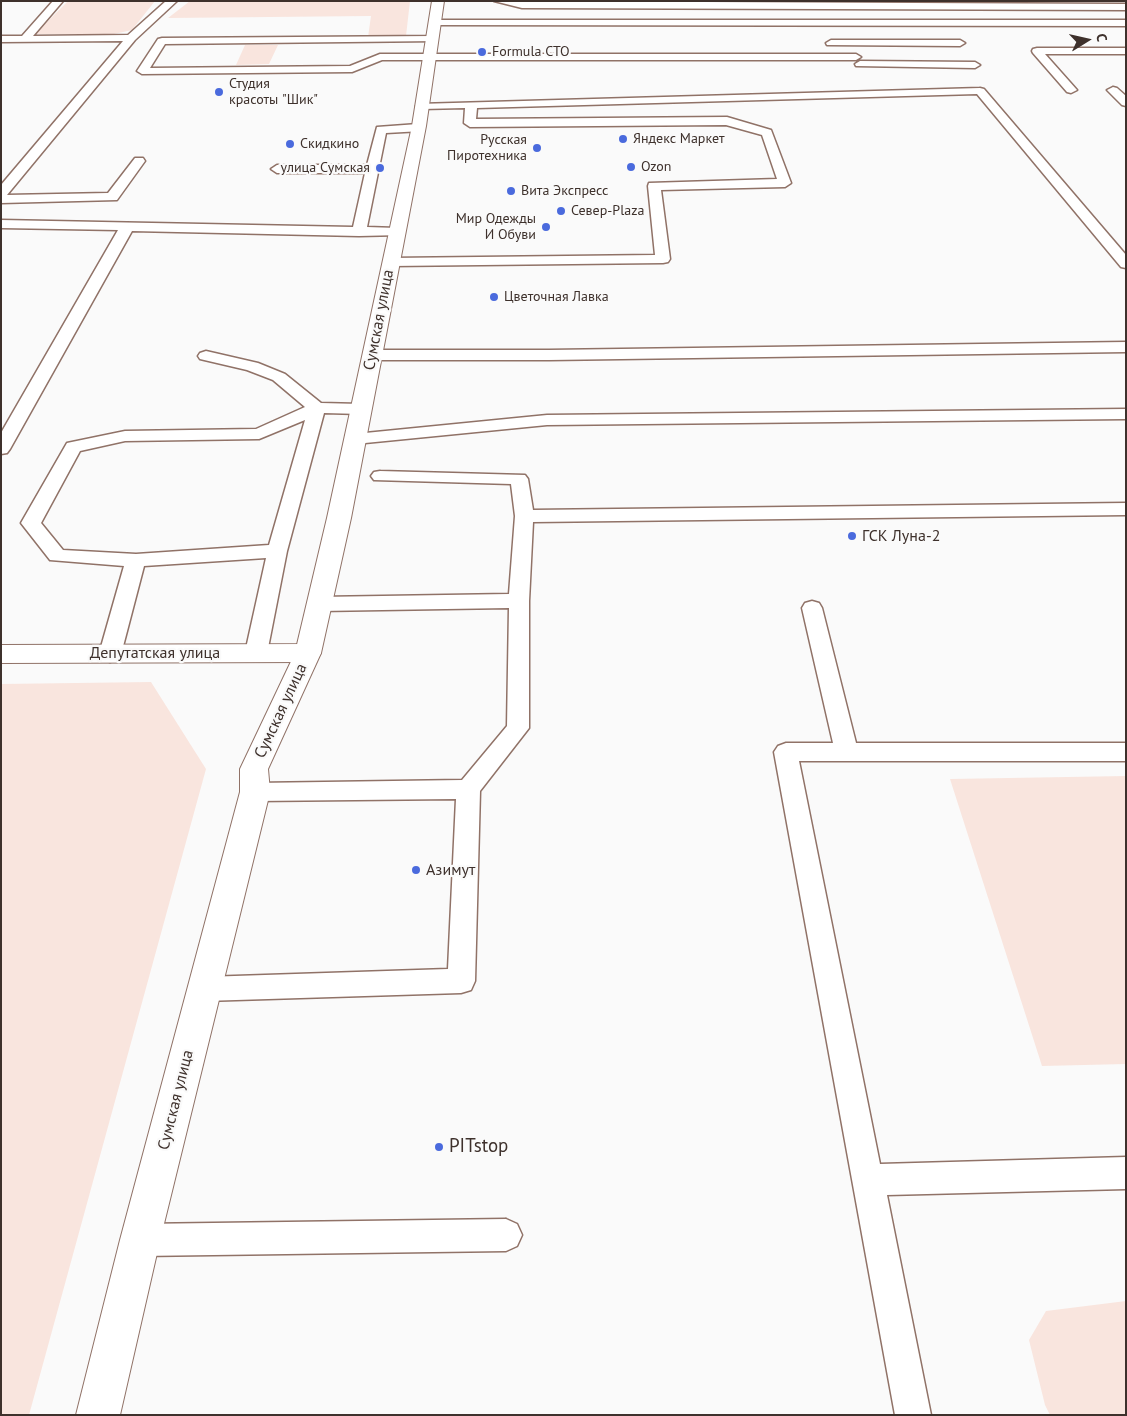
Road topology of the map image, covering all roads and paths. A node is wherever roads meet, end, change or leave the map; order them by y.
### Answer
1 (58, 1) edge
2 (172, 1) edge
3 (499, 1) edge
4 (798, 6) junction
5 (1126, 7) edge
6 (804, 23) junction
7 (1126, 23) edge
8 (435, 34) edge
9 (131, 38) junction
10 (1, 39) edge
11 (25, 39) junction
12 (819, 43) dead end
13 (848, 43) junction
14 (960, 43) dead end
15 (1126, 51) edge
16 (858, 61) junction
17 (975, 65) dead end
18 (871, 86) junction
19 (1071, 90) dead end
20 (1113, 90) dead end
21 (1126, 103) edge
22 (470, 105) junction
23 (420, 117) junction
24 (139, 162) dead end
25 (277, 169) dead end
26 (372, 169) junction
27 (1, 194) edge
28 (1, 199) edge
29 (1, 224) edge
30 (127, 227) junction
31 (359, 232) junction
32 (397, 232) junction
33 (391, 262) junction
34 (1126, 264) edge
35 (1126, 347) edge
36 (372, 355) junction
37 (206, 356) dead end
38 (316, 408) junction
39 (361, 409) junction
40 (1126, 414) edge
41 (355, 439) junction
42 (1, 449) edge
43 (380, 476) dead end
44 (1126, 509) edge
45 (524, 516) junction
46 (277, 551) junction
47 (136, 560) junction
48 (519, 601) junction
49 (319, 604) junction
50 (812, 608) dead end
51 (256, 653) junction
52 (308, 653) junction
53 (1, 654) edge
54 (110, 654) junction
55 (847, 752) junction
56 (1126, 752) edge
57 (468, 789) junction
58 (254, 792) junction
59 (204, 989) junction
60 (1126, 1173) edge
61 (868, 1180) junction
62 (506, 1235) dead end
63 (140, 1240) junction
64 (98, 1415) edge
65 (913, 1415) edge

1 - 11 lane
2 - 9 lane
3 - 4 lane
4 - 5 lane
4 - 6 lane
6 - 7 lane
6 - 8 lane
8 - 8 lane
8 - 16 lane
8 - 23 street, Сумская улица
9 - 11 lane
9 - 27 lane
10 - 11 lane
12 - 13 lane
13 - 14 lane
13 - 16 lane
15 - 19 lane
16 - 17 lane
16 - 18 lane
18 - 22 lane
18 - 34 lane
20 - 21 lane
22 - 23 lane
22 - 33 lane
23 - 26 lane
23 - 32 street, Сумская улица
24 - 28 lane
25 - 26 lane
26 - 31 lane
29 - 30 lane
30 - 31 lane
30 - 42 lane
31 - 32 lane
32 - 33 street, Сумская улица
33 - 36 street, Сумская улица
35 - 36 lane
36 - 39 street, Сумская улица
37 - 38 lane
38 - 39 lane
38 - 46 lane
38 - 47 lane
39 - 41 street, Сумская улица
40 - 41 lane
41 - 49 street, Сумская улица
43 - 45 lane
44 - 45 lane
45 - 48 lane
46 - 47 lane
46 - 51 lane
47 - 54 lane
48 - 49 lane
48 - 57 lane
49 - 52 street, Сумская улица
50 - 55 lane
51 - 52 street, Депутатская улица
51 - 54 street, Депутатская улица
52 - 58 street, Сумская улица
53 - 54 street, Депутатская улица
55 - 56 lane
55 - 61 lane
57 - 58 lane
57 - 59 lane
58 - 59 street, Сумская улица
59 - 63 street, Сумская улица
60 - 61 lane
61 - 65 lane
62 - 63 lane
63 - 64 street, Сумская улица

